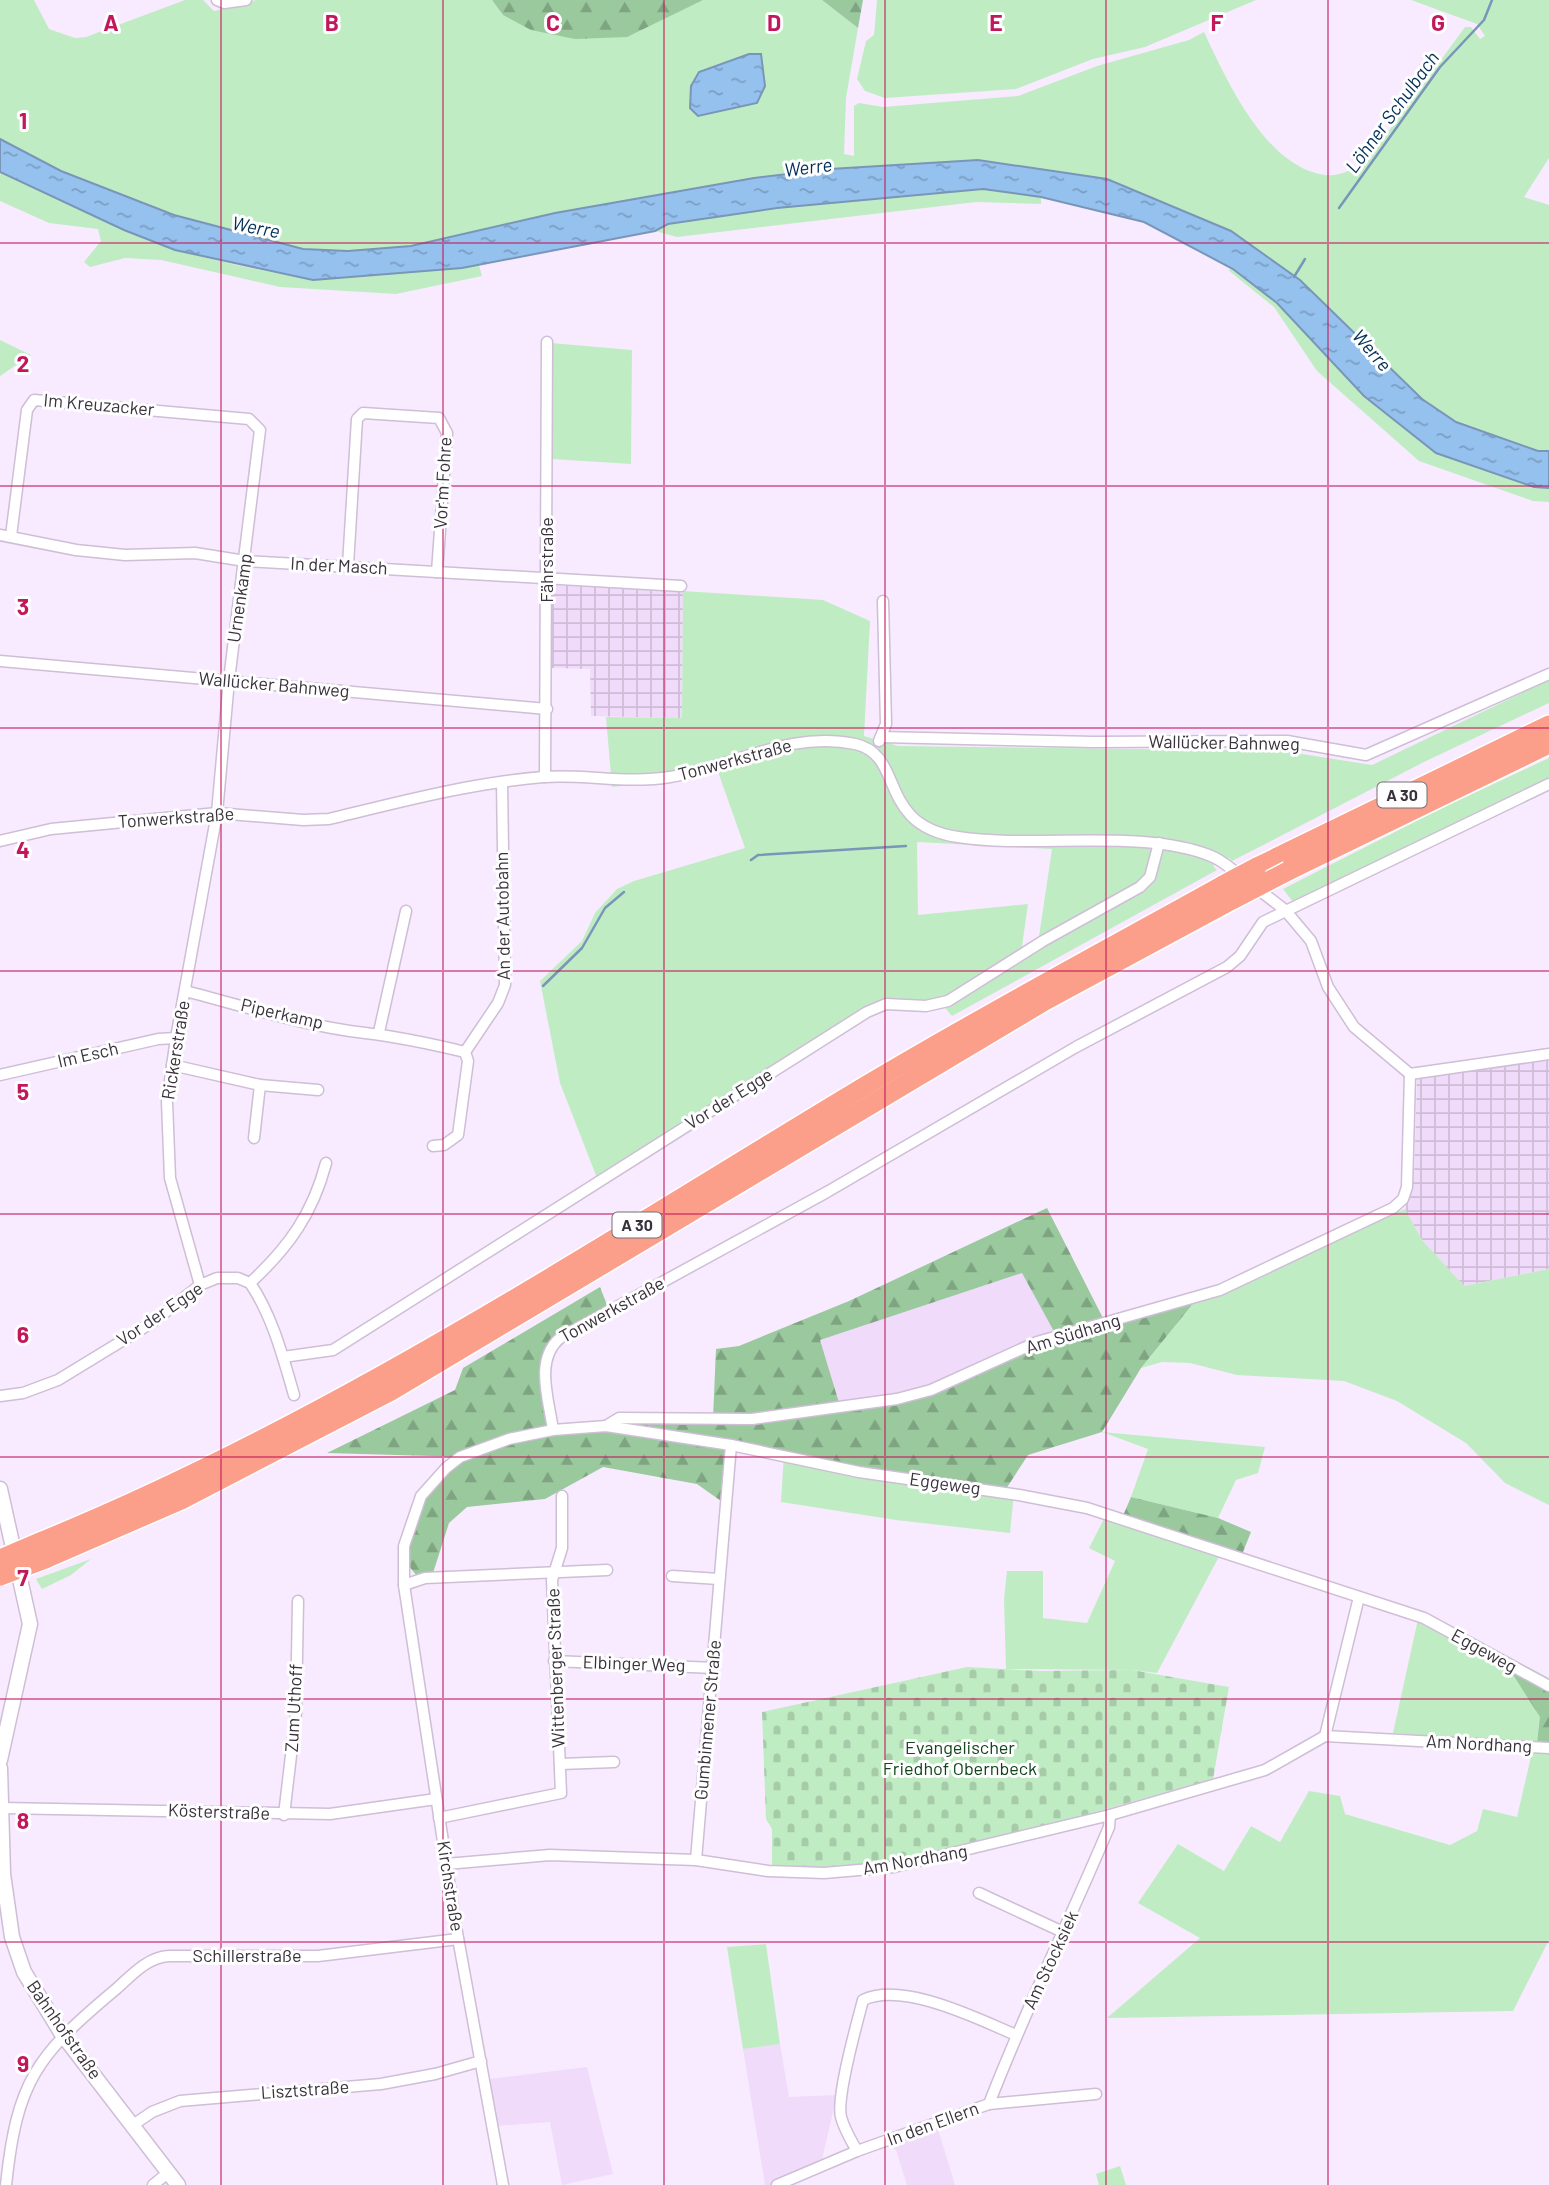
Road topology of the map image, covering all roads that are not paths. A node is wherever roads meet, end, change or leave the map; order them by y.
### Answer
1 (217, 0) edge
2 (246, 0) edge
3 (547, 342) dead end
4 (258, 425) joint
5 (6, 535) edge
6 (245, 561) junction
7 (348, 565) junction
8 (438, 572) junction
9 (547, 579) junction
10 (681, 586) dead end
11 (883, 601) dead end
12 (0, 661) edge
13 (1549, 674) edge
14 (229, 680) junction
15 (547, 709) junction
16 (1549, 724) edge
17 (881, 737) junction
18 (1549, 744) edge
19 (874, 752) junction
20 (545, 777) junction
21 (502, 782) junction
22 (1549, 785) edge
23 (217, 813) junction
24 (0, 841) edge
25 (1160, 843) junction
26 (1228, 892) junction
27 (406, 911) dead end
28 (1285, 911) junction
29 (185, 991) junction
30 (379, 1032) junction
31 (176, 1038) junction
32 (466, 1052) junction
33 (1549, 1054) edge
34 (172, 1065) junction
35 (1410, 1074) junction
36 (0, 1075) edge
37 (260, 1084) junction
38 (318, 1090) dead end
39 (254, 1138) dead end
40 (433, 1146) dead end
41 (327, 1163) dead end
42 (250, 1283) junction
43 (200, 1285) junction
44 (283, 1357) junction
45 (294, 1395) dead end
46 (0, 1396) edge
47 (606, 1426) junction
48 (553, 1430) junction
49 (731, 1445) junction
50 (0, 1489) edge
51 (562, 1496) dead end
52 (43, 1551) junction
53 (0, 1559) edge
54 (607, 1570) dead end
55 (555, 1573) junction
56 (0, 1576) edge
57 (672, 1576) dead end
58 (719, 1579) junction
59 (404, 1585) junction
60 (1359, 1597) junction
61 (298, 1601) dead end
62 (554, 1661) junction
63 (714, 1668) junction
64 (1549, 1686) edge
65 (1325, 1736) junction
66 (1, 1742) edge
67 (1549, 1748) edge
68 (0, 1760) edge
69 (614, 1762) dead end
70 (559, 1764) junction
71 (0, 1768) edge
72 (436, 1799) junction
73 (1, 1808) edge
74 (284, 1815) junction
75 (1111, 1815) junction
76 (439, 1818) junction
77 (696, 1860) junction
78 (446, 1864) junction
79 (979, 1893) dead end
80 (4, 1922) edge
81 (1065, 1933) junction
82 (458, 1939) junction
83 (62, 2034) junction
84 (1016, 2035) junction
85 (481, 2061) junction
86 (1096, 2094) dead end
87 (989, 2104) junction
88 (133, 2124) junction
89 (857, 2151) junction
90 (169, 2172) junction
91 (6, 2185) edge
92 (153, 2185) edge
93 (178, 2185) edge
94 (503, 2185) edge
95 (777, 2185) edge

1 - 2 street
3 - 9 street, Fährstraße
4 - 5 street, Im Kreuzacker
4 - 6 street, Urnenkamp
5 - 6 street, In der Masch
6 - 7 street, In der Masch
6 - 14 street, Urnenkamp
7 - 8 street, In der Masch
7 - 8 street, Vor'm Fohre
8 - 9 street, In der Masch
9 - 10 street, In der Masch
9 - 15 street, Fährstraße
11 - 17 street
12 - 14 street, Wallücker Bahnweg
13 - 17 street, Wallücker Bahnweg
14 - 15 street, Wallücker Bahnweg
14 - 23 street, Urnenkamp
15 - 20 street, Fährstraße
16 - 26 highway, A 30, bridge
17 - 19 street
18 - 26 highway, A 30, bridge
19 - 20 street, Tonwerkstraße
19 - 25 street
20 - 21 street, Tonwerkstraße
21 - 23 street, Tonwerkstraße
21 - 32 street, An der Autobahn
22 - 28 street
23 - 24 street, Tonwerkstraße
23 - 29 street, Rickerstraße
25 - 28 street
25 - 44 street, Vor der Egge
26 - 52 highway, A 30
27 - 30 street
28 - 35 street
28 - 48 street, Tonwerkstraße
29 - 30 street, Piperkamp
29 - 31 street, Rickerstraße
30 - 32 street, Piperkamp
31 - 34 street, Rickerstraße
31 - 36 street, Im Esch
32 - 40 street
33 - 35 street
34 - 37 street
34 - 43 street, Rickerstraße
35 - 47 street, Am Südhang
37 - 38 street
37 - 39 street
41 - 42 street
42 - 43 street, Vor der Egge
42 - 44 street
43 - 46 street, Vor der Egge
44 - 45 street
47 - 48 street, Eggeweg
47 - 49 street, Eggeweg
48 - 59 street, Eggeweg
49 - 58 street, Gumbinnener Straße
49 - 60 street, Eggeweg
50 - 66 street
51 - 55 street, Wittenberger Straße
52 - 53 highway, A 30, bridge
52 - 56 highway, A 30, bridge
54 - 55 street, Wittenberger Straße
55 - 59 street, Wittenberger Straße
55 - 62 street, Wittenberger Straße
57 - 58 street
58 - 63 street, Gumbinnener Straße
59 - 72 street, Kirchstraße
60 - 64 street, Eggeweg
60 - 65 street
61 - 74 street, Zum Uthoff
62 - 63 street, Elbinger Weg
62 - 70 street, Wittenberger Straße
63 - 77 street, Gumbinnener Straße
65 - 67 street, Am Nordhang
65 - 75 street, Am Nordhang
66 - 68 street
69 - 70 street, Wittenberger Straße
70 - 76 street, Wittenberger Straße
71 - 73 street, Bahnhofstraße
72 - 74 street, Kösterstraße
72 - 76 street, Kirchstraße
73 - 74 street, Kösterstraße
73 - 80 street, Bahnhofstraße
75 - 77 street, Am Nordhang
75 - 81 street, Am Stocksiek
76 - 78 street, Kirchstraße
77 - 78 street, Am Nordhang
78 - 82 street, Kirchstraße
79 - 81 street
80 - 83 street, Bahnhofstraße
81 - 84 street, Am Stocksiek
82 - 83 street, Schillerstraße
82 - 85 street, Kirchstraße
83 - 88 street, Bahnhofstraße
83 - 91 street, Schillerstraße
84 - 87 street, Am Stocksiek
84 - 89 street
85 - 88 street, Lisztstraße
85 - 94 street, Kirchstraße
86 - 87 street, In den Ellern
87 - 89 street, In den Ellern
88 - 90 street, Bahnhofstraße
89 - 95 street, In den Ellern
90 - 92 street
90 - 93 street, Bahnhofstraße

